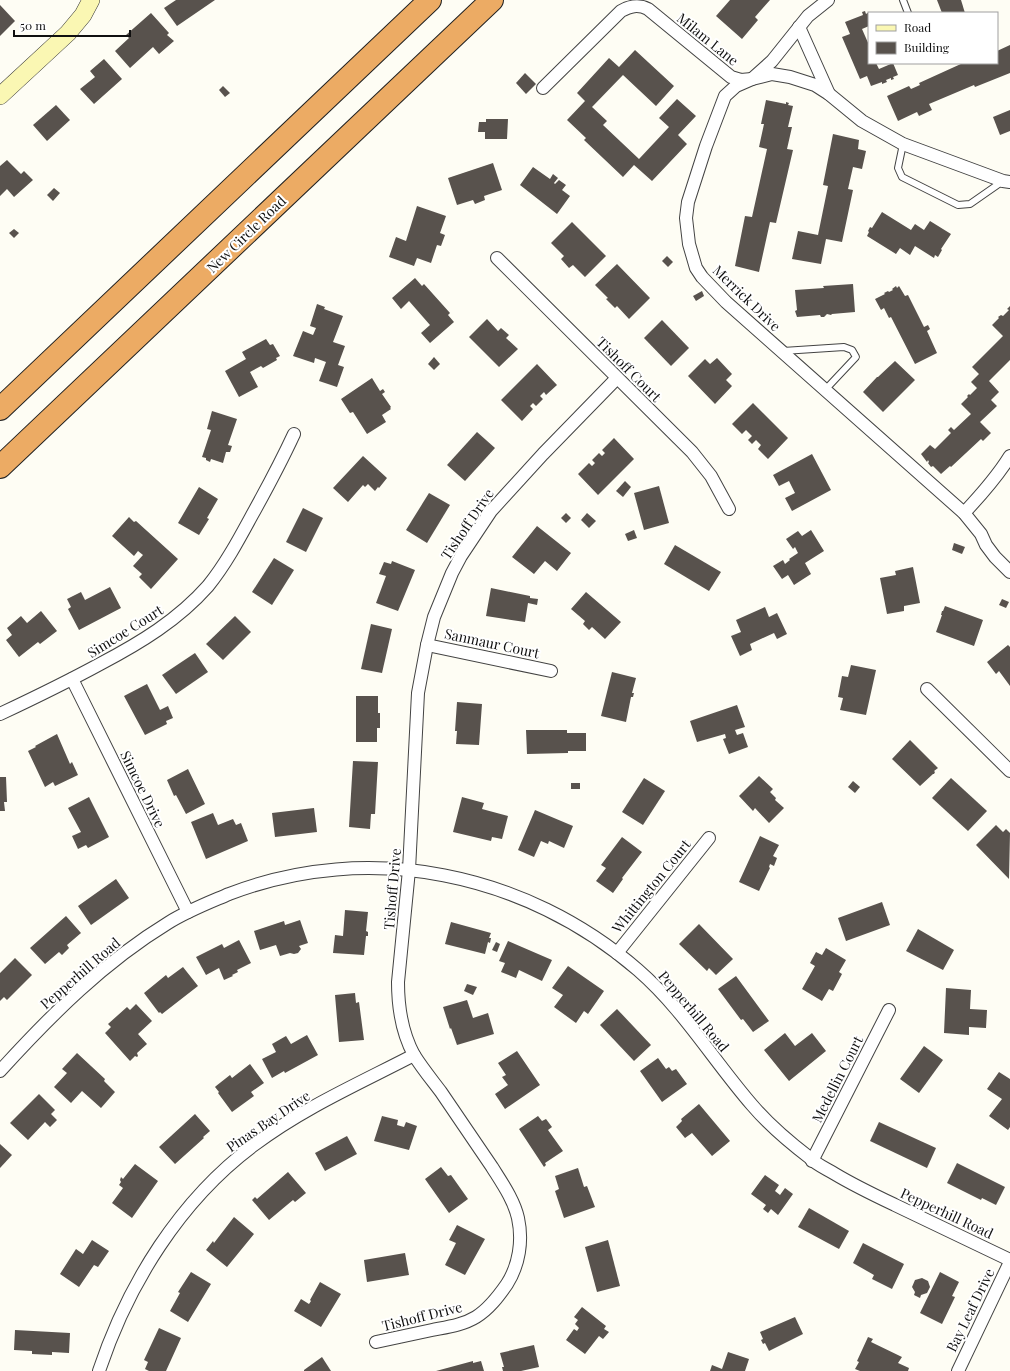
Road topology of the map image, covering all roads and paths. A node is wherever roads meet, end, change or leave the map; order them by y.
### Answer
1 (91, 0) edge
2 (417, 0) edge
3 (430, 0) edge
4 (492, 0) edge
5 (499, 0) edge
6 (828, 0) edge
7 (903, 0) edge
8 (908, 12) edge
9 (799, 27) junction
10 (436, 53) junction
11 (752, 80) junction
12 (543, 88) dead end
13 (829, 94) junction
14 (0, 96) edge
15 (903, 144) junction
16 (242, 179) junction
17 (1006, 181) edge
18 (497, 258) dead end
19 (782, 352) junction
20 (617, 378) junction
21 (825, 390) junction
22 (0, 409) edge
23 (294, 434) dead end
24 (1010, 456) edge
25 (0, 467) edge
26 (729, 509) dead end
27 (964, 513) junction
28 (1010, 572) edge
29 (427, 645) junction
30 (551, 671) dead end
31 (72, 679) junction
32 (927, 689) dead end
33 (0, 714) edge
34 (1010, 771) edge
35 (709, 838) dead end
36 (409, 870) junction
37 (188, 912) junction
38 (617, 953) junction
39 (889, 1010) dead end
40 (414, 1055) junction
41 (0, 1071) edge
42 (812, 1161) junction
43 (1010, 1261) edge
44 (376, 1342) dead end
45 (99, 1371) edge
46 (958, 1371) edge

1 - 14 street
2 - 16 highway
3 - 16 highway
4 - 10 highway, New Circle Road
5 - 10 highway
6 - 9 street, Merrick Drive
7 - 8 lane
9 - 11 street, Merrick Drive
9 - 13 street
10 - 25 highway, New Circle Road
11 - 12 street, Milam Lane
11 - 13 street, Milam Lane
11 - 19 street, Merrick Drive
13 - 15 street, Milam Lane
15 - 17 street, Milam Lane
15 - 17 lane
16 - 22 highway
18 - 20 street, Tishoff Court
19 - 21 street, Merrick Drive
19 - 21 lane
20 - 26 street, Tishoff Court
20 - 29 street, Tishoff Drive
21 - 27 street, Merrick Drive
23 - 31 street, Simcoe Court
24 - 27 street
27 - 28 street, Merrick Drive
29 - 30 street, Sanmaur Court
29 - 36 street, Tishoff Drive
31 - 33 street, Simcoe Court
31 - 37 street, Simcoe Drive
32 - 34 street
35 - 38 street, Whittington Court
36 - 37 street, Pepperhill Road
36 - 38 street, Pepperhill Road
36 - 40 street, Tishoff Drive
37 - 41 street, Pepperhill Road
38 - 42 street, Pepperhill Road
39 - 42 street, Medellin Court
40 - 44 street, Tishoff Drive
40 - 45 street, Pinas Bay Drive
42 - 43 street, Pepperhill Road
43 - 46 street, Bay Leaf Drive

